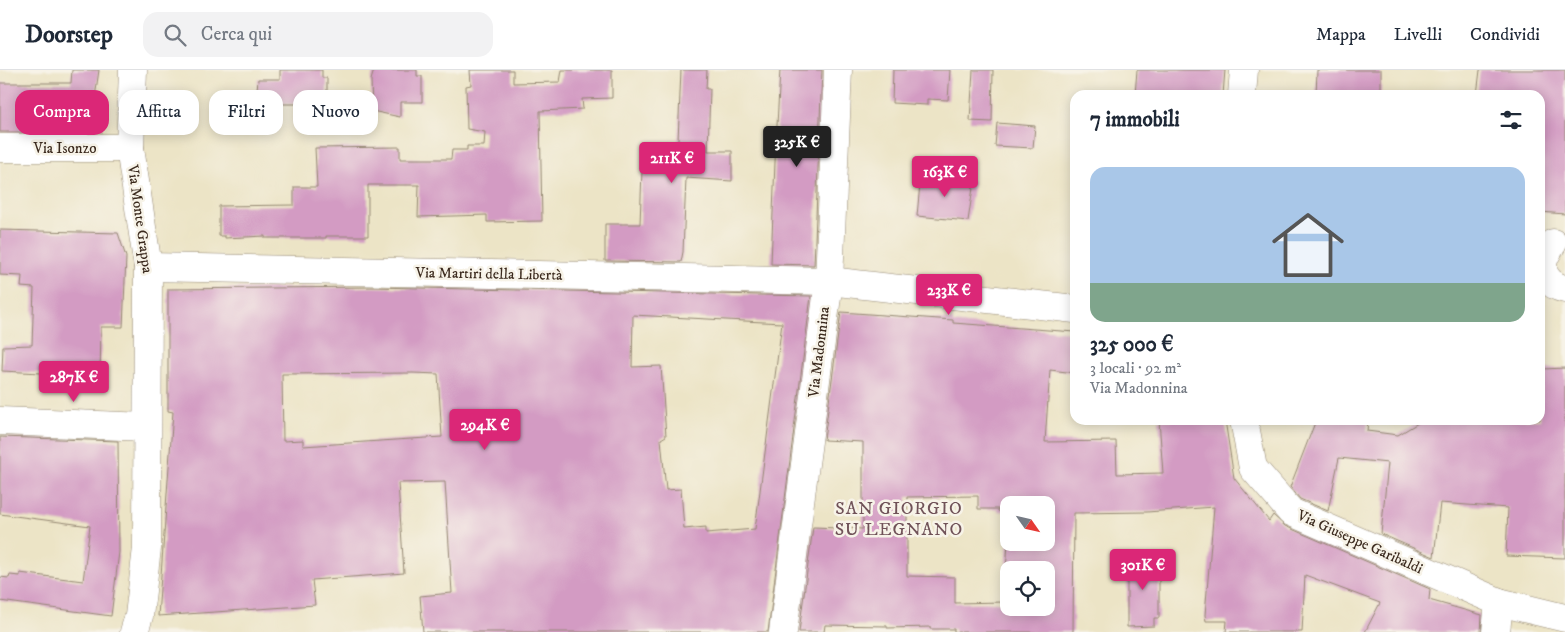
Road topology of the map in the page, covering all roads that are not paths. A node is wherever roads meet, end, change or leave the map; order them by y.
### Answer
1 (133, 70) edge
2 (838, 70) edge
3 (1244, 70) edge
4 (1242, 90) edge
5 (0, 148) edge
6 (130, 148) junction
7 (1553, 243) edge
8 (1545, 257) edge
9 (148, 267) junction
10 (1545, 276) edge
11 (829, 281) junction
12 (1565, 288) edge
13 (1070, 308) edge
14 (0, 421) edge
15 (1245, 425) edge
16 (147, 427) junction
17 (1499, 602) junction
18 (1565, 618) edge
19 (134, 632) edge
20 (783, 632) edge
21 (1496, 632) edge

1 - 6 street, Via Monte Grappa
2 - 11 street, Via Madonnina
3 - 4 street
5 - 6 street, Via Isonzo
6 - 9 street, Via Monte Grappa
7 - 8 street
9 - 11 street, Via Martiri della Libertà
9 - 16 street, Via Monte Grappa
10 - 12 street
11 - 13 street, Via Martiri della Libertà
11 - 20 street, Via Madonnina
14 - 16 street
15 - 17 street, Via Giuseppe Garibaldi
16 - 19 street, Via Monte Grappa
17 - 18 street, Via Giuseppe Garibaldi
17 - 21 street

